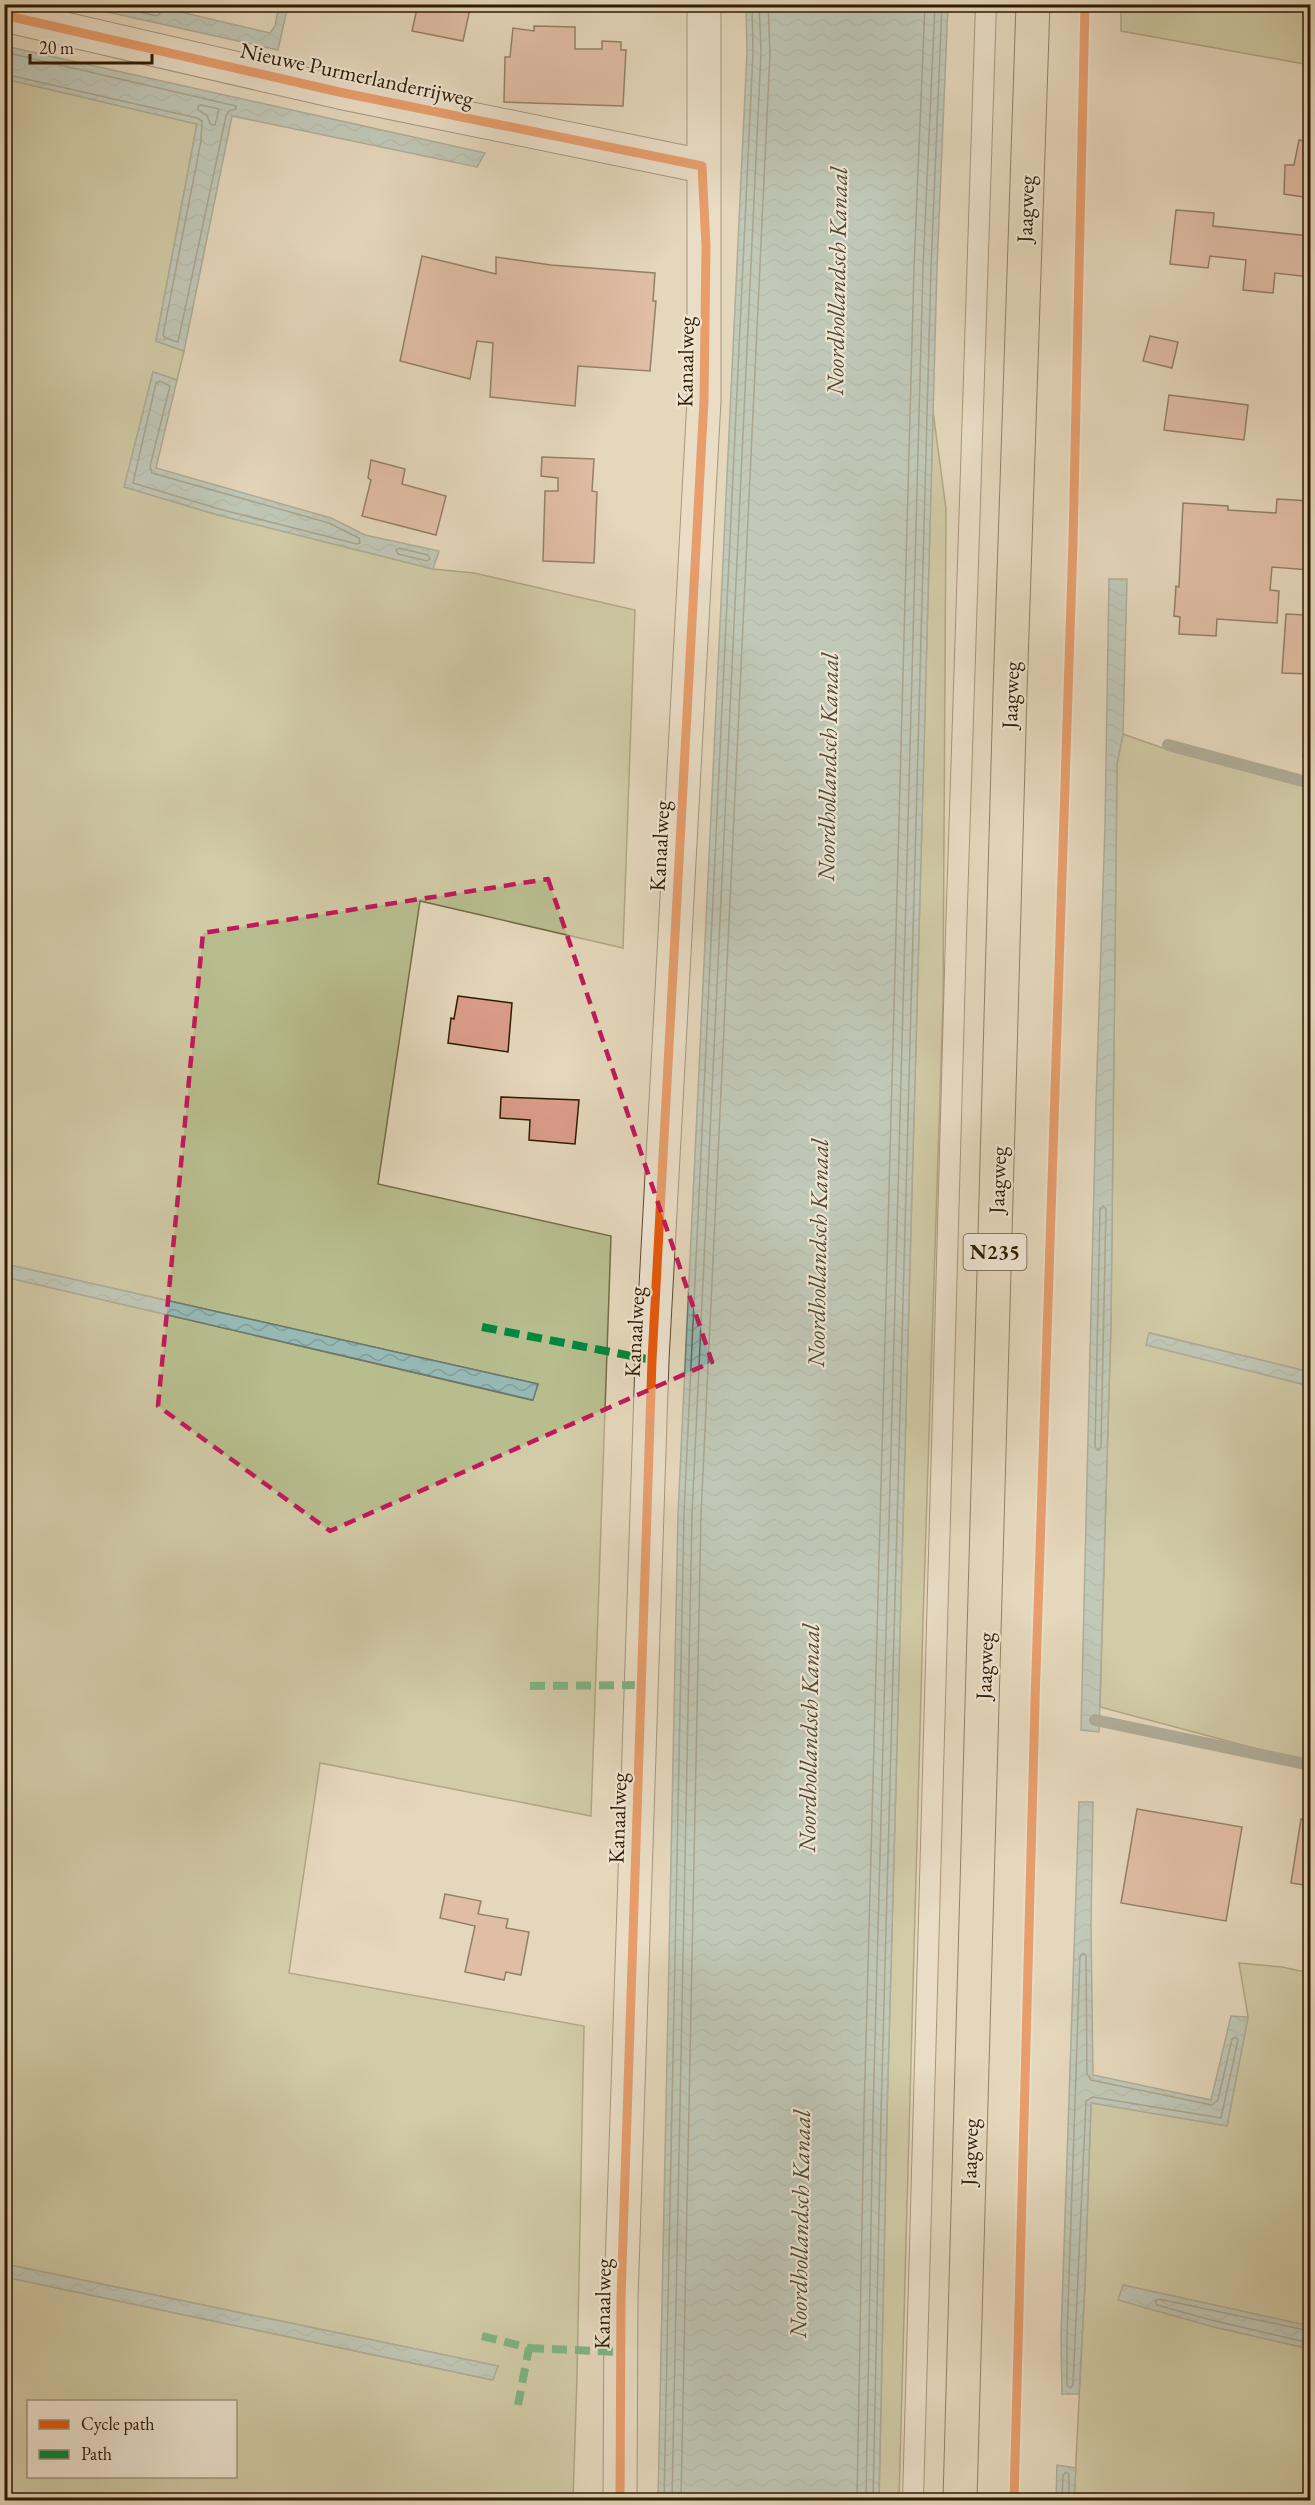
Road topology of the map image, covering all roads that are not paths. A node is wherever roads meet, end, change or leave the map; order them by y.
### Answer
1 (704, 4) edge
2 (986, 4) edge
3 (1033, 4) edge
4 (4, 15) edge
5 (702, 166) junction
6 (620, 2500) edge
7 (913, 2500) edge
8 (960, 2500) edge

1 - 5 street, Kanaalweg
2 - 7 lane, Jaagweg
3 - 8 main road, Jaagweg / N235
4 - 5 street, Nieuwe Purmerlanderrijweg
5 - 6 street, Kanaalweg

